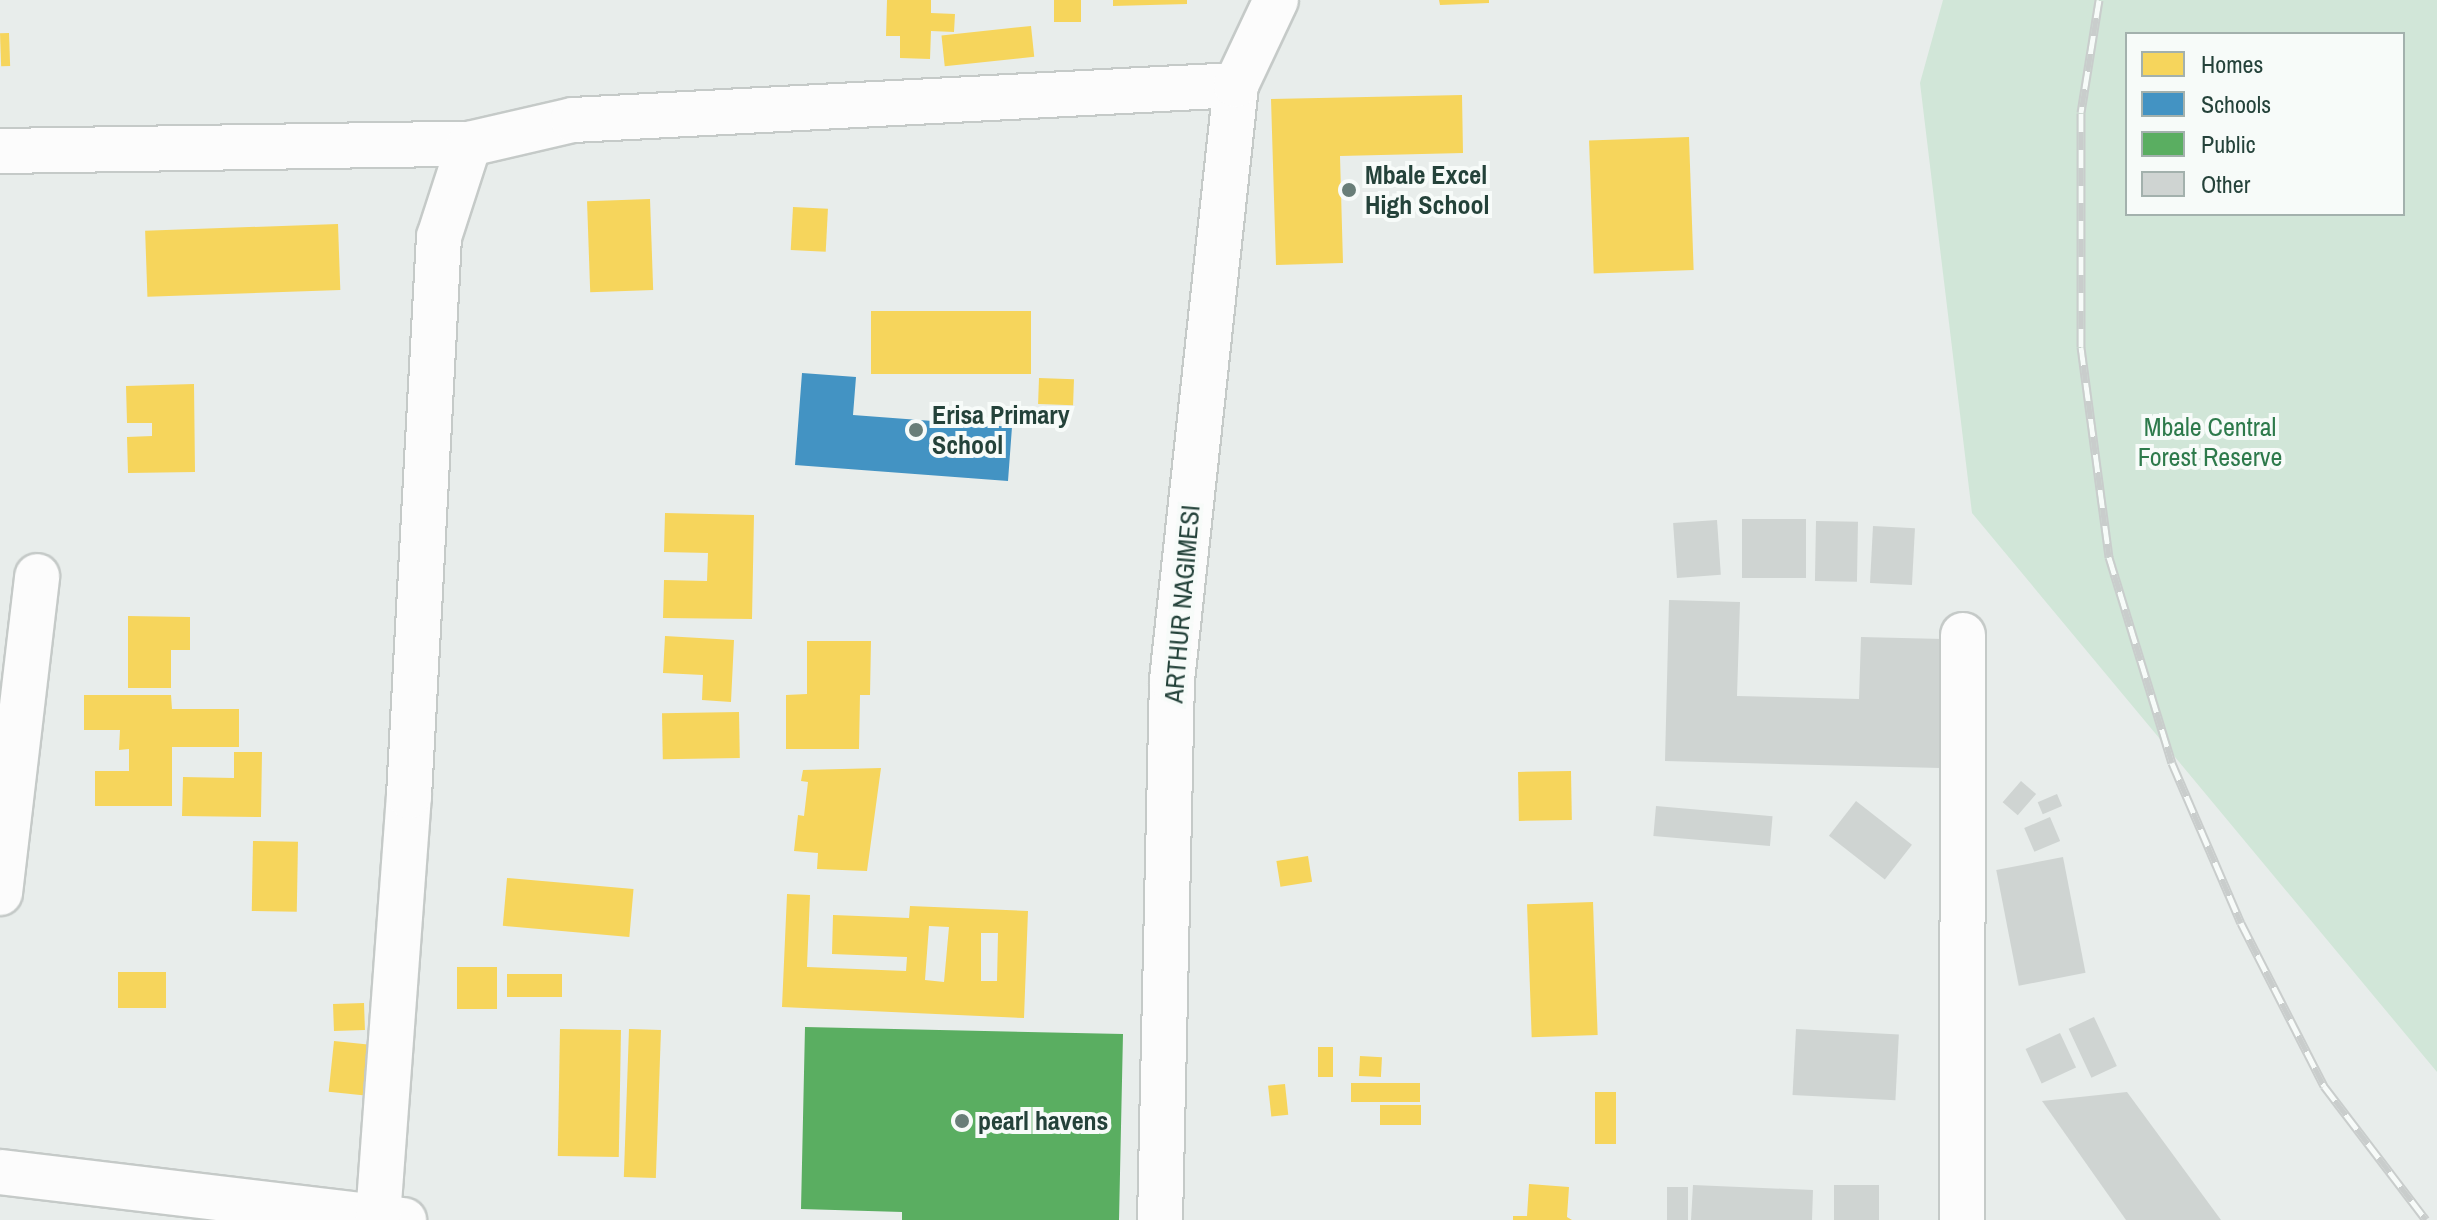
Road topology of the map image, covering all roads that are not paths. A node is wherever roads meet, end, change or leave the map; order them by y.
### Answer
1 (1276, 0) edge
2 (1236, 85) junction
3 (469, 144) junction
4 (0, 151) edge
5 (37, 576) dead end
6 (1963, 635) dead end
7 (0, 893) edge
8 (0, 1172) edge
9 (391, 1219) edge
10 (1160, 1220) edge
11 (1962, 1220) edge

1 - 2 street, ARTHUR NAGIMESI
2 - 3 street
2 - 10 street, ARTHUR NAGIMESI
3 - 4 street
3 - 9 street
5 - 7 street
6 - 11 street
8 - 9 street

